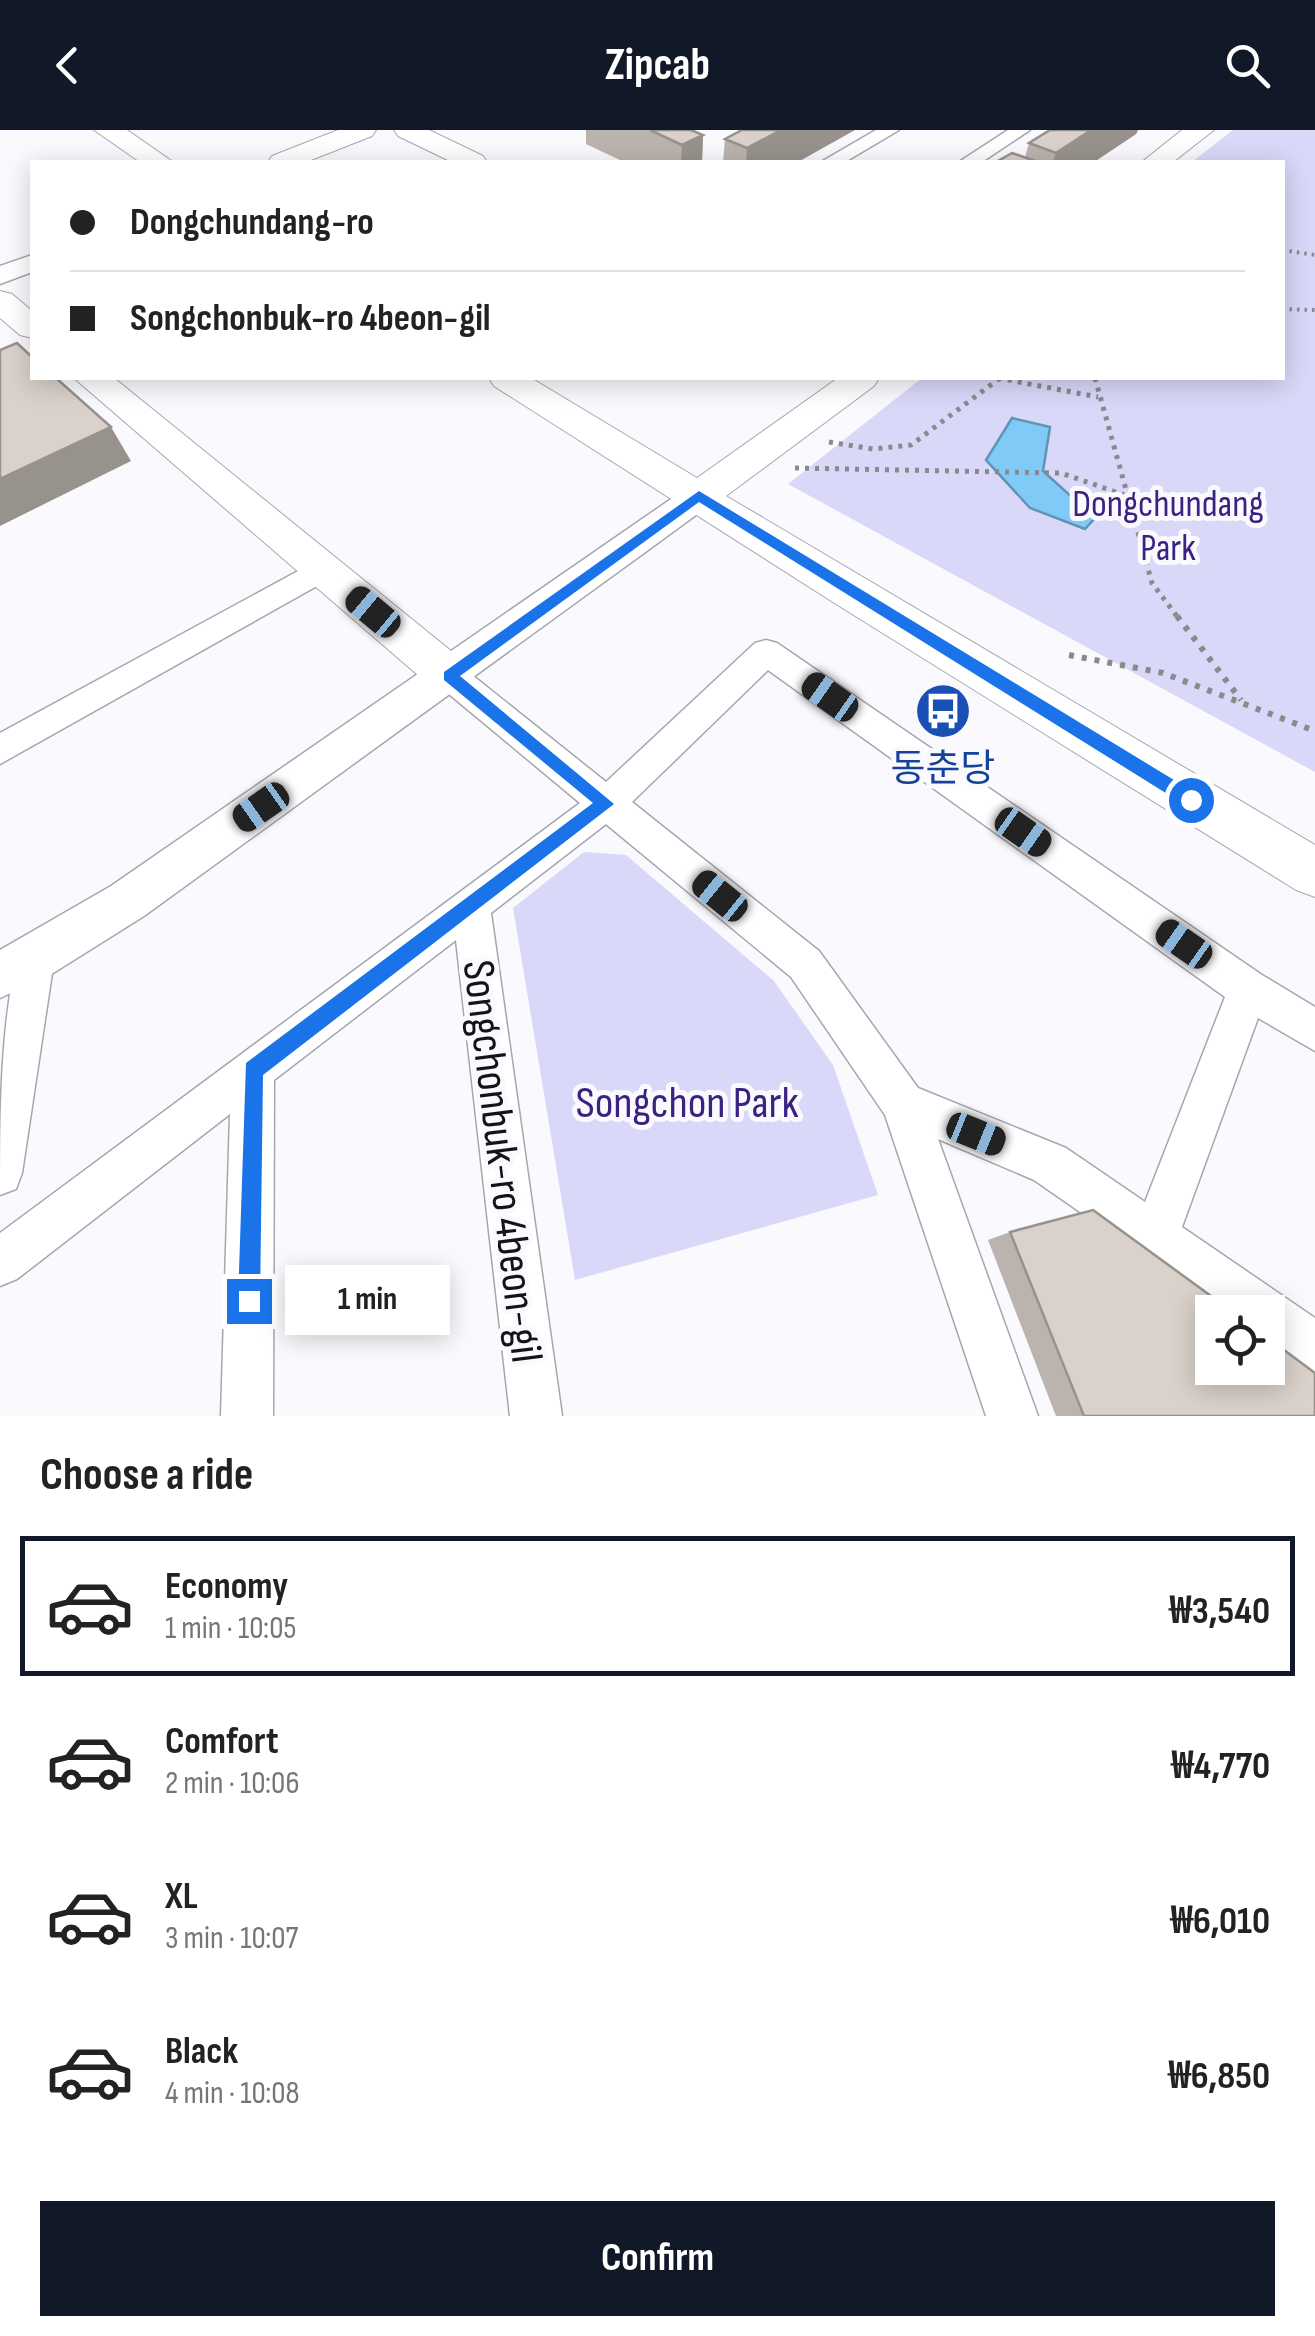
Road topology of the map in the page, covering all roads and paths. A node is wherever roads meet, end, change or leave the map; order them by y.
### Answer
1 (108, 130) edge
2 (362, 130) edge
3 (408, 130) edge
4 (890, 130) edge
5 (1021, 130) edge
6 (1200, 130) edge
7 (157, 160) edge
8 (287, 160) edge
9 (469, 160) edge
10 (834, 160) edge
11 (971, 160) edge
12 (1159, 160) edge
13 (1285, 250) edge
14 (1315, 255) edge
15 (30, 264) edge
16 (0, 276) edge
17 (0, 301) edge
18 (1285, 309) edge
19 (1315, 310) edge
20 (30, 326) edge
21 (94, 380) edge
22 (510, 380) edge
23 (858, 380) edge
24 (996, 380) edge
25 (1009, 380) edge
26 (1095, 380) edge
27 (1098, 398) junction
28 (827, 442) dead end
29 (859, 468) dead end
30 (699, 496) junction
31 (1130, 497) junction
32 (322, 569) junction
33 (1069, 655) dead end
34 (450, 676) junction
35 (1240, 700) junction
36 (1315, 731) edge
37 (0, 750) edge
38 (606, 804) junction
39 (1315, 873) edge
40 (471, 905) junction
41 (17, 968) edge
42 (1248, 989) junction
43 (1315, 1030) edge
44 (253, 1070) junction
45 (903, 1103) junction
46 (0, 1172) edge
47 (1156, 1234) junction
48 (0, 1262) edge
49 (1241, 1295) edge
50 (1285, 1327) edge
51 (1315, 1348) edge
52 (247, 1416) edge
53 (536, 1416) edge
54 (1012, 1416) edge

1 - 7 main road
2 - 8 main road
3 - 9 main road
4 - 10 street
5 - 11 street
6 - 12 main road
13 - 14 path
15 - 16 street
17 - 20 main road
18 - 19 path
21 - 32 main road
22 - 30 main road
23 - 30 main road
24 - 28 path
25 - 27 path
26 - 27 path
27 - 31 path
29 - 31 path
30 - 34 street
30 - 39 main road
31 - 35 path
32 - 34 main road
32 - 37 street
33 - 35 path
34 - 38 street
34 - 41 street
35 - 36 path
38 - 40 street
38 - 42 street
38 - 45 street
40 - 44 street
40 - 53 street, Songchonbuk-ro 4beon-gil
41 - 46 street
42 - 43 street
42 - 47 street
44 - 48 street
44 - 52 street
45 - 47 street
45 - 54 street
47 - 49 street
50 - 51 street

